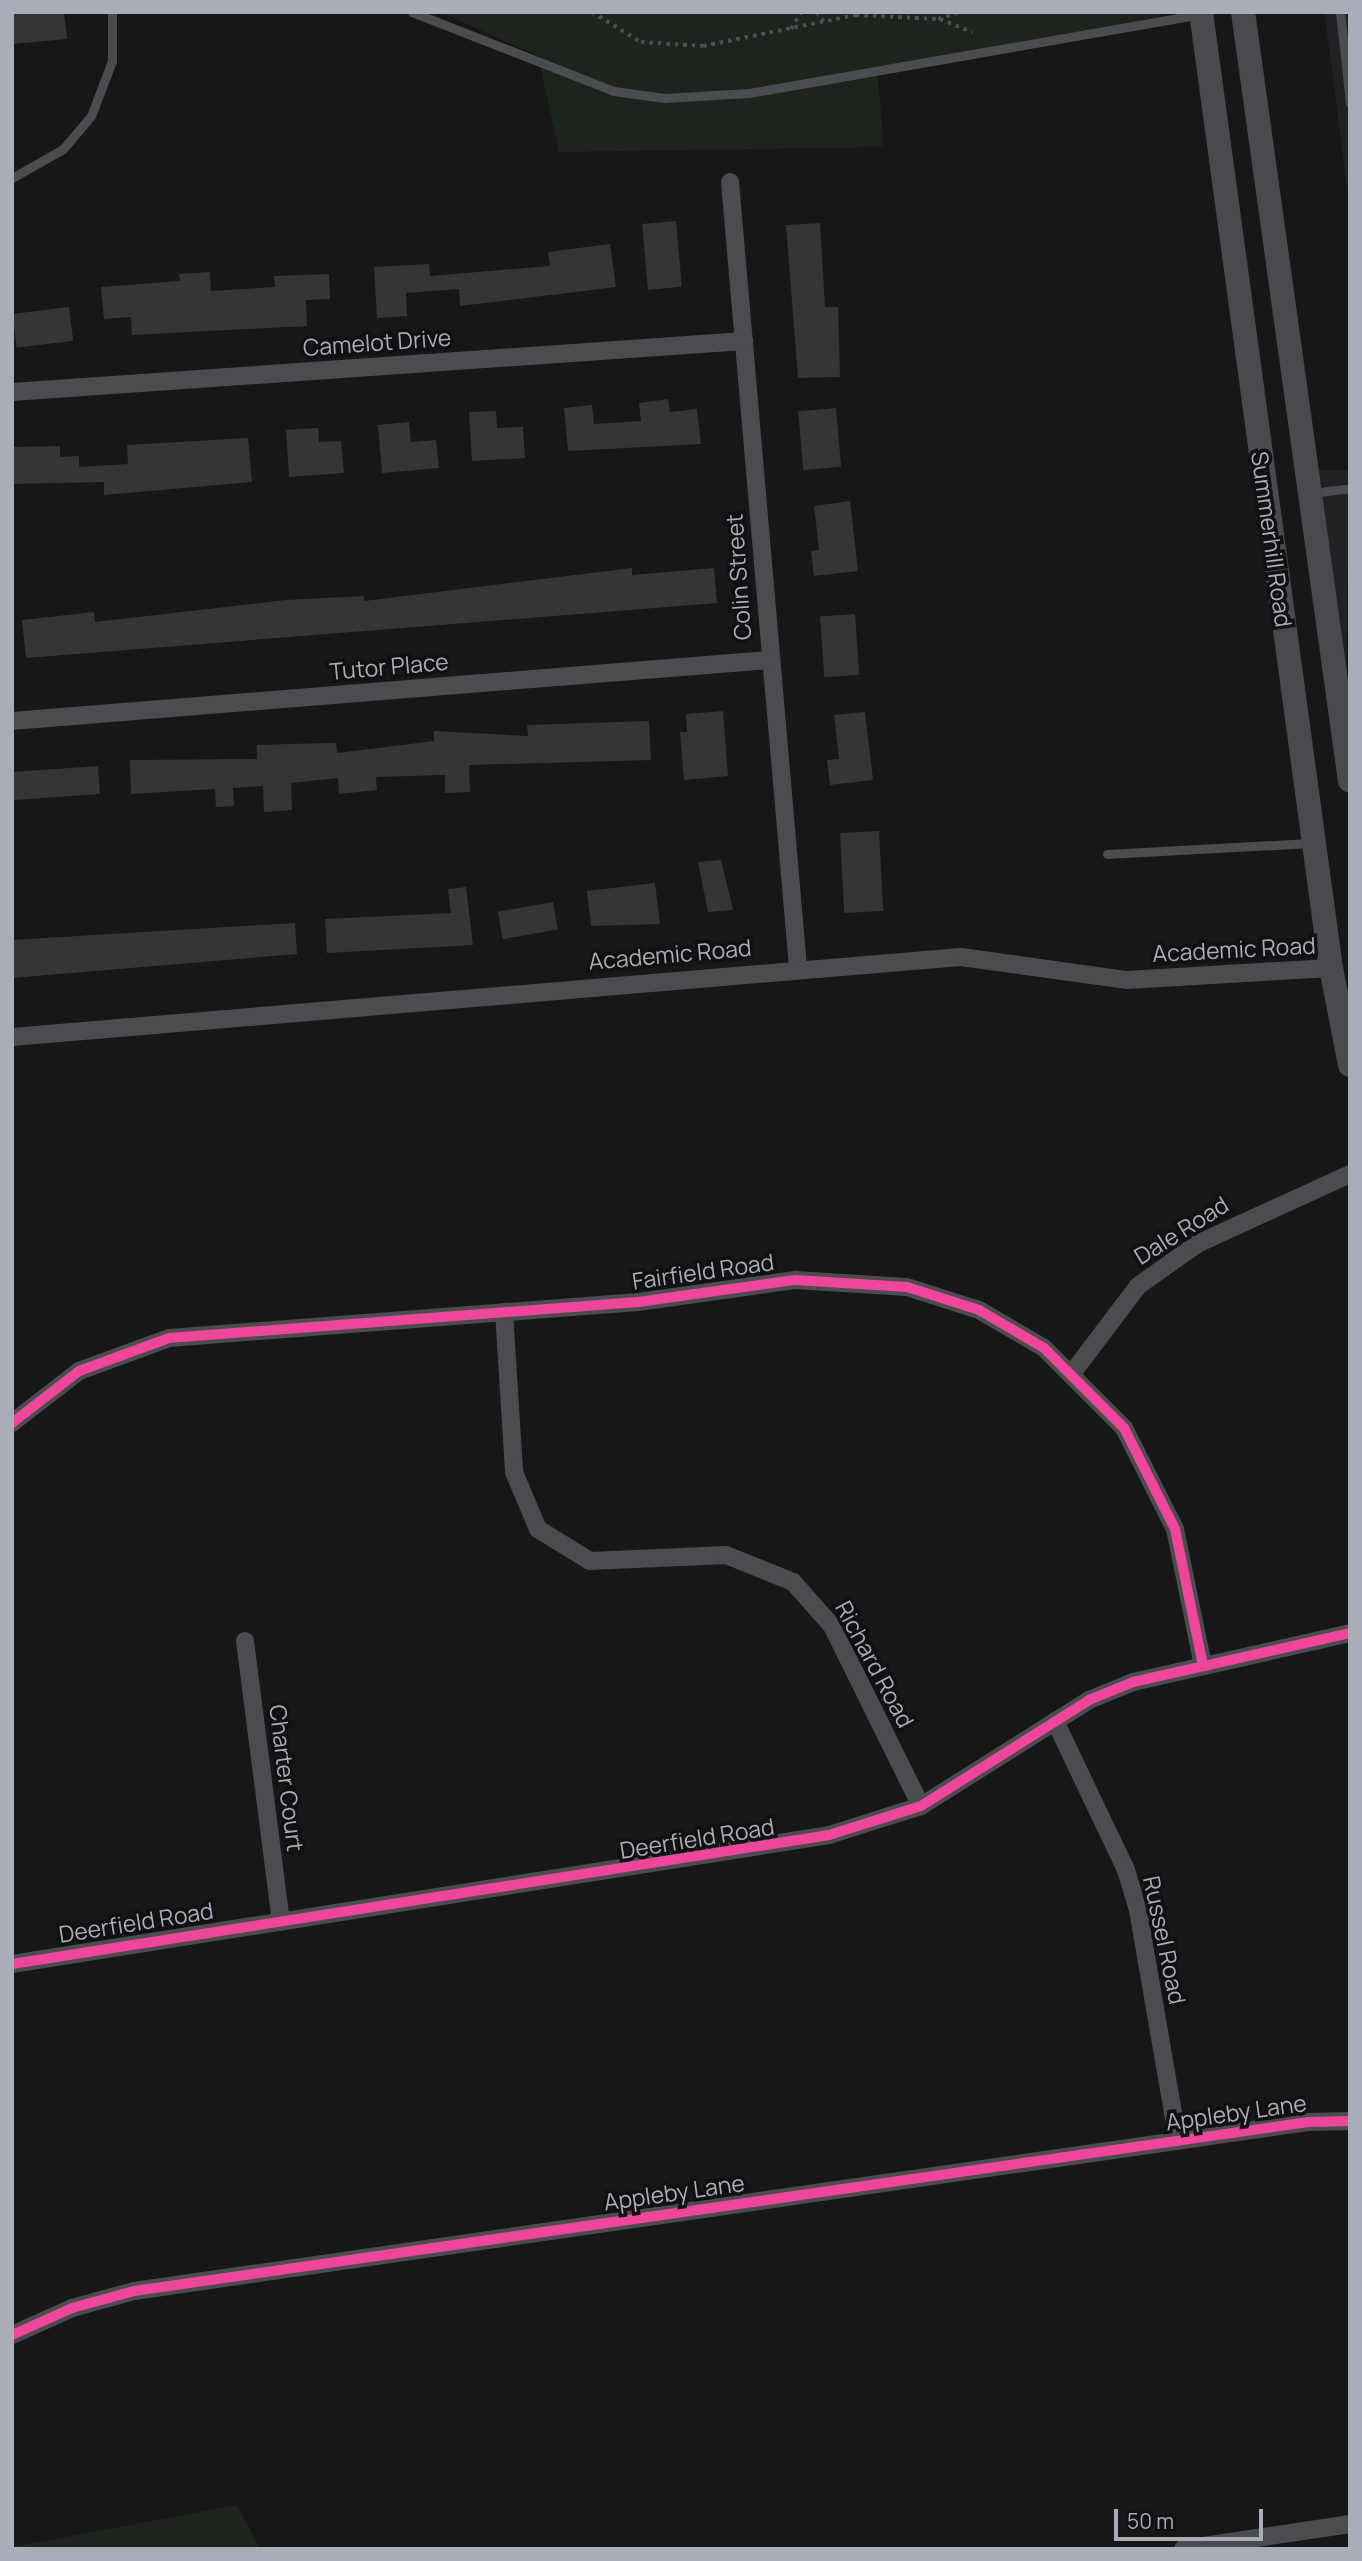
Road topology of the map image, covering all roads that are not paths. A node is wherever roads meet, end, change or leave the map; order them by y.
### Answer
1 (112, 12) edge
2 (412, 12) edge
3 (1243, 12) edge
4 (1256, 12) edge
5 (1340, 12) edge
6 (1201, 13) edge
7 (1248, 49) junction
8 (1350, 102) edge
9 (12, 178) edge
10 (730, 182) dead end
11 (744, 341) junction
12 (12, 393) edge
13 (1350, 488) edge
14 (1311, 493) junction
15 (769, 660) junction
16 (12, 721) edge
17 (1350, 781) edge
18 (1314, 843) junction
19 (1107, 854) dead end
20 (798, 967) junction
21 (1331, 968) junction
22 (12, 1037) edge
23 (1350, 1065) edge
24 (1350, 1174) edge
25 (504, 1311) junction
26 (1073, 1372) junction
27 (14, 1417) edge
28 (1350, 1633) edge
29 (245, 1641) dead end
30 (1203, 1665) junction
31 (1055, 1721) junction
32 (921, 1805) junction
33 (281, 1922) junction
34 (12, 1964) edge
35 (1350, 2121) edge
36 (1178, 2141) junction
37 (12, 2335) edge
38 (1350, 2524) edge
39 (1239, 2545) edge
40 (1183, 2549) edge

1 - 9 lane
2 - 6 lane
3 - 7 street, Summerhill Road
4 - 7 street
5 - 8 lane
6 - 18 street, Summerhill Road
7 - 14 street, Summerhill Road
10 - 11 street, Colin Street
11 - 12 street, Camelot Drive
11 - 15 street, Colin Street
13 - 14 lane
14 - 17 street, Summerhill Road
15 - 16 street, Tutor Place
15 - 20 street, Colin Street
18 - 19 lane
18 - 21 street, Summerhill Road
20 - 21 street, Academic Road
20 - 22 street, Academic Road
21 - 23 street, Summerhill Road
24 - 26 street, Dale Road
25 - 26 street, Fairfield Road
25 - 27 street, Fairfield Road
25 - 32 street, Richard Road
26 - 30 street, Fairfield Road
28 - 30 street, Deerfield Road
29 - 33 street, Charter Court
30 - 31 street, Deerfield Road
31 - 32 street, Deerfield Road
31 - 36 street, Russel Road
32 - 33 street, Deerfield Road
33 - 34 street, Deerfield Road
35 - 36 street, Appleby Lane
36 - 37 street, Appleby Lane
38 - 39 street
39 - 40 street

